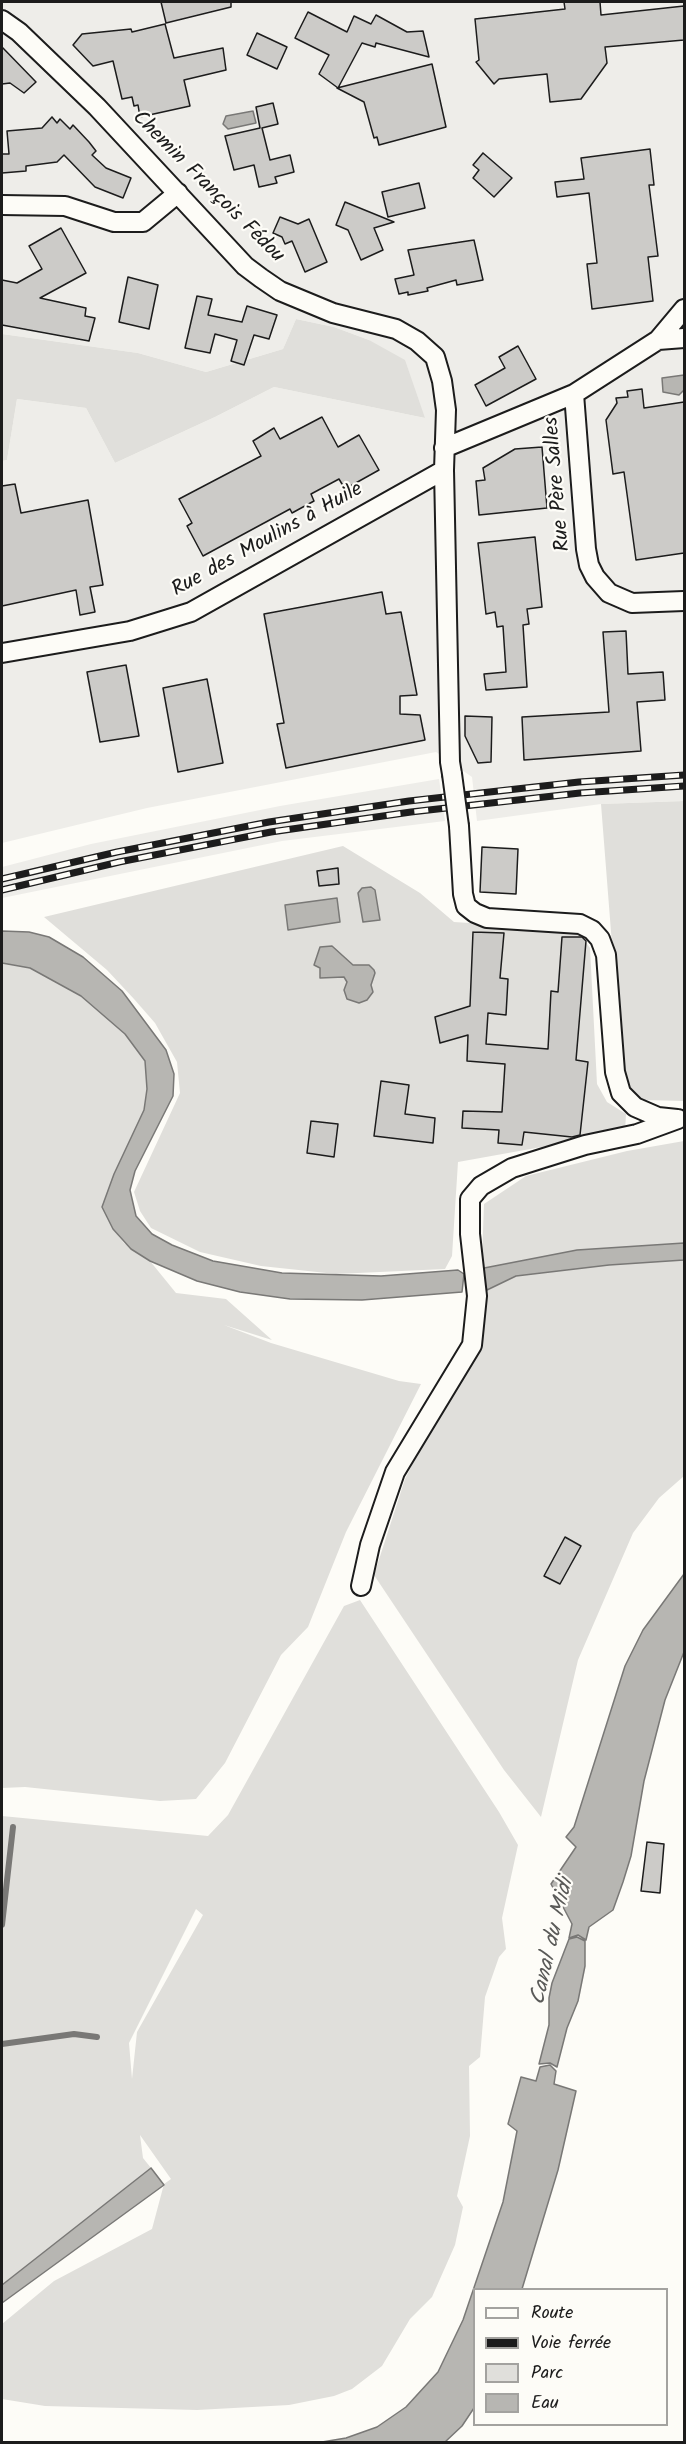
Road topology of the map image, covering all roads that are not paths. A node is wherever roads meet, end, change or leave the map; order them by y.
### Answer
1 (2, 4) edge
2 (2, 20) edge
3 (19, 32) junction
4 (178, 194) junction
5 (2, 205) edge
6 (684, 309) edge
7 (684, 338) edge
8 (658, 340) junction
9 (574, 394) junction
10 (444, 448) junction
11 (444, 470) junction
12 (684, 601) edge
13 (2, 653) edge
14 (681, 1119) edge
15 (361, 1586) dead end

1 - 3 street, Chemin François Fédou
2 - 3 street, Chemin François Fédou
3 - 4 street, Chemin François Fédou
4 - 5 street
4 - 10 street, Chemin François Fédou
6 - 8 street, Rue Père Salles
7 - 8 street, Rue Père Salles
8 - 9 street, Rue Père Salles
9 - 10 street, Rue Père Salles
9 - 12 street, Rue Père Salles
10 - 11 street, Chemin François Fédou
11 - 13 street, Rue des Moulins à Huile
11 - 14 street, Chemin François Fédou, bridge
14 - 15 street

